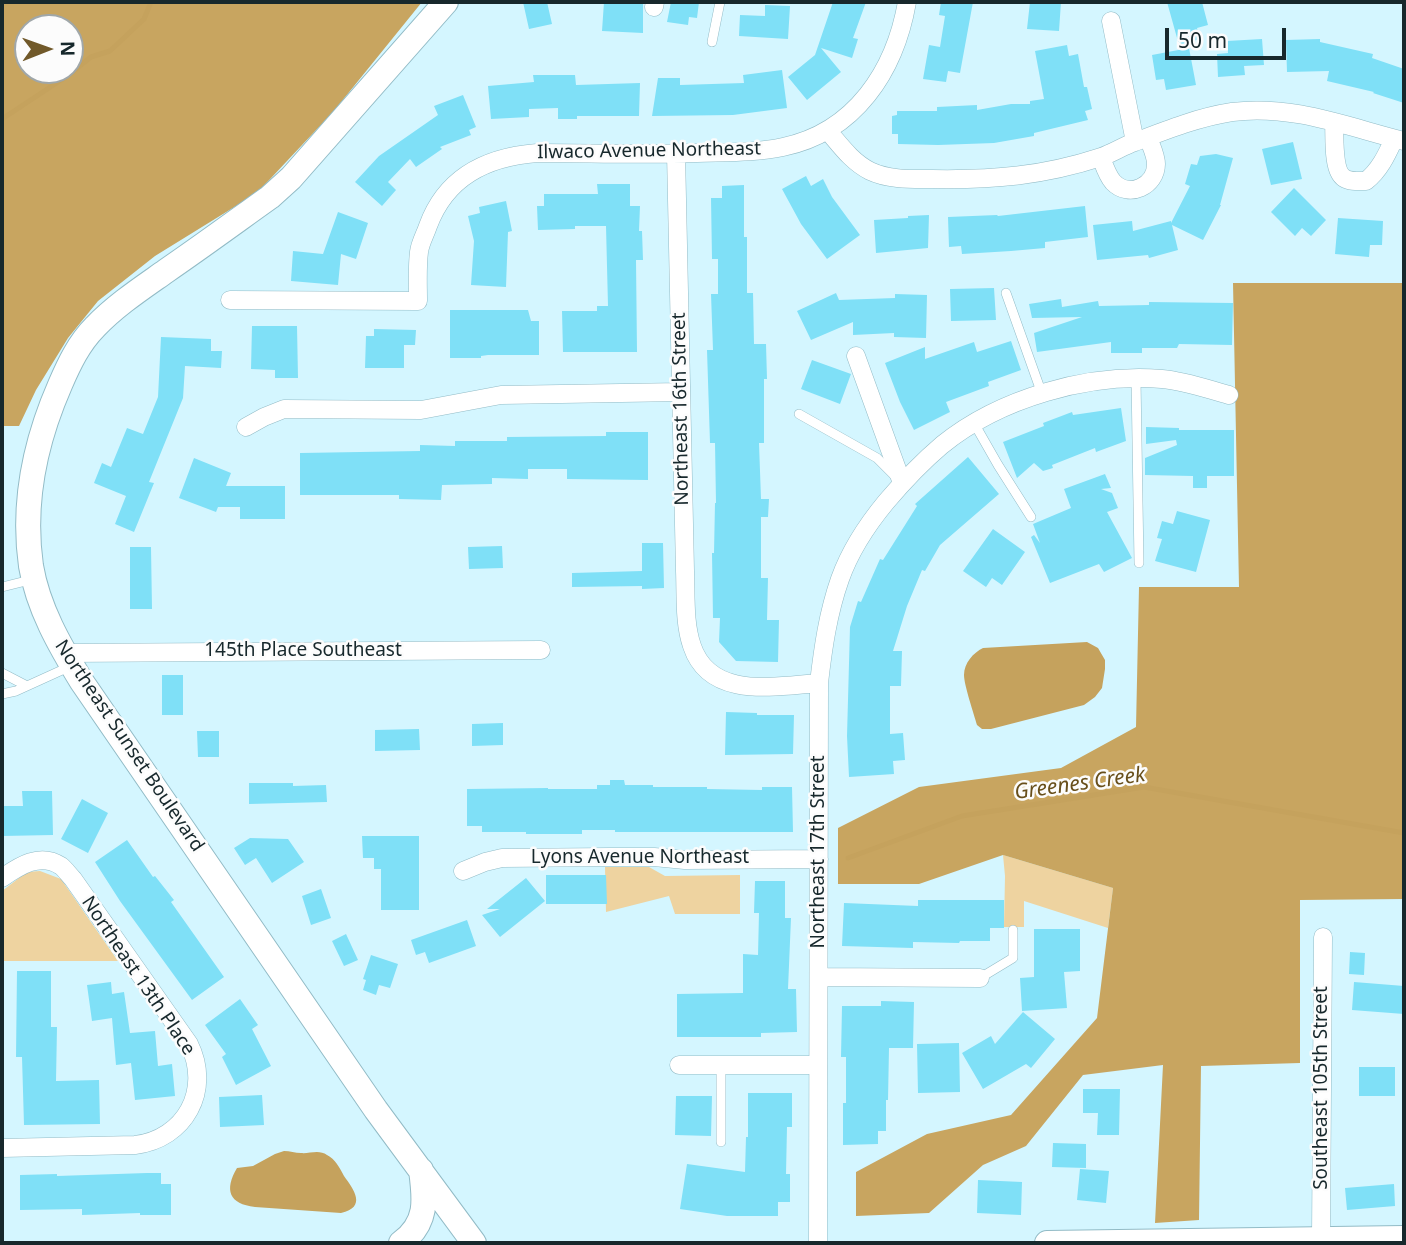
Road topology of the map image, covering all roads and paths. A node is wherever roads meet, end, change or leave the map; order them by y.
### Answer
1 (446, 2) edge
2 (720, 2) edge
3 (907, 2) edge
4 (1111, 21) dead end
5 (712, 42) dead end
6 (1334, 122) junction
7 (828, 131) junction
8 (1141, 140) junction
9 (1399, 140) edge
10 (676, 153) junction
11 (1101, 157) junction
12 (1006, 293) dead end
13 (230, 300) dead end
14 (856, 356) dead end
15 (1136, 379) junction
16 (681, 392) junction
17 (1042, 394) junction
18 (1229, 396) dead end
19 (799, 414) dead end
20 (974, 424) junction
21 (246, 427) dead end
22 (902, 483) junction
23 (1031, 517) dead end
24 (1139, 563) dead end
25 (34, 579) junction
26 (2, 587) edge
27 (541, 650) dead end
28 (68, 659) junction
29 (2, 673) edge
30 (819, 683) junction
31 (27, 686) junction
32 (2, 694) edge
33 (819, 859) junction
34 (463, 871) dead end
35 (2, 878) edge
36 (1013, 930) dead end
37 (1323, 937) dead end
38 (819, 977) junction
39 (980, 978) joint
40 (678, 1065) dead end
41 (721, 1065) junction
42 (818, 1065) junction
43 (721, 1142) dead end
44 (2, 1148) edge
45 (421, 1169) junction
46 (1404, 1238) edge
47 (1321, 1239) junction
48 (401, 1243) edge
49 (474, 1243) edge
50 (818, 1243) edge
51 (1047, 1243) edge

1 - 25 main road, Northeast Sunset Boulevard
2 - 5 lane
3 - 7 street
4 - 8 street
6 - 8 street
6 - 9 street
6 - 9 street
7 - 10 street, Ilwaco Avenue Northeast
7 - 11 street
8 - 11 street
8 - 11 street
10 - 13 street, Ilwaco Avenue Northeast
10 - 16 street, Northeast 16th Street
12 - 17 lane
14 - 22 street
15 - 17 street, Northeast 17th Street
15 - 18 street, Northeast 17th Street
15 - 24 lane
16 - 21 street
16 - 30 street, Northeast 16th Street
17 - 20 street, Northeast 17th Street
19 - 22 lane
20 - 22 street, Northeast 17th Street
20 - 23 lane
22 - 30 street, Northeast 17th Street
25 - 26 lane
25 - 28 main road, Northeast Sunset Boulevard
27 - 28 street, 145th Place Southeast
28 - 31 lane
28 - 45 main road, Northeast Sunset Boulevard
29 - 31 lane
30 - 33 street, Northeast 17th Street
31 - 32 lane
33 - 34 street, Lyons Avenue Northeast
33 - 38 street, Northeast 17th Street
35 - 44 street, Northeast 13th Place
36 - 39 lane
37 - 47 street, Southeast 105th Street
38 - 39 street
38 - 42 street, Northeast 17th Street
40 - 41 street
41 - 42 street
41 - 43 lane
42 - 50 street, Northeast 17th Street
45 - 48 main road
45 - 49 main road, Northeast Sunset Boulevard
46 - 47 main road
47 - 51 main road

